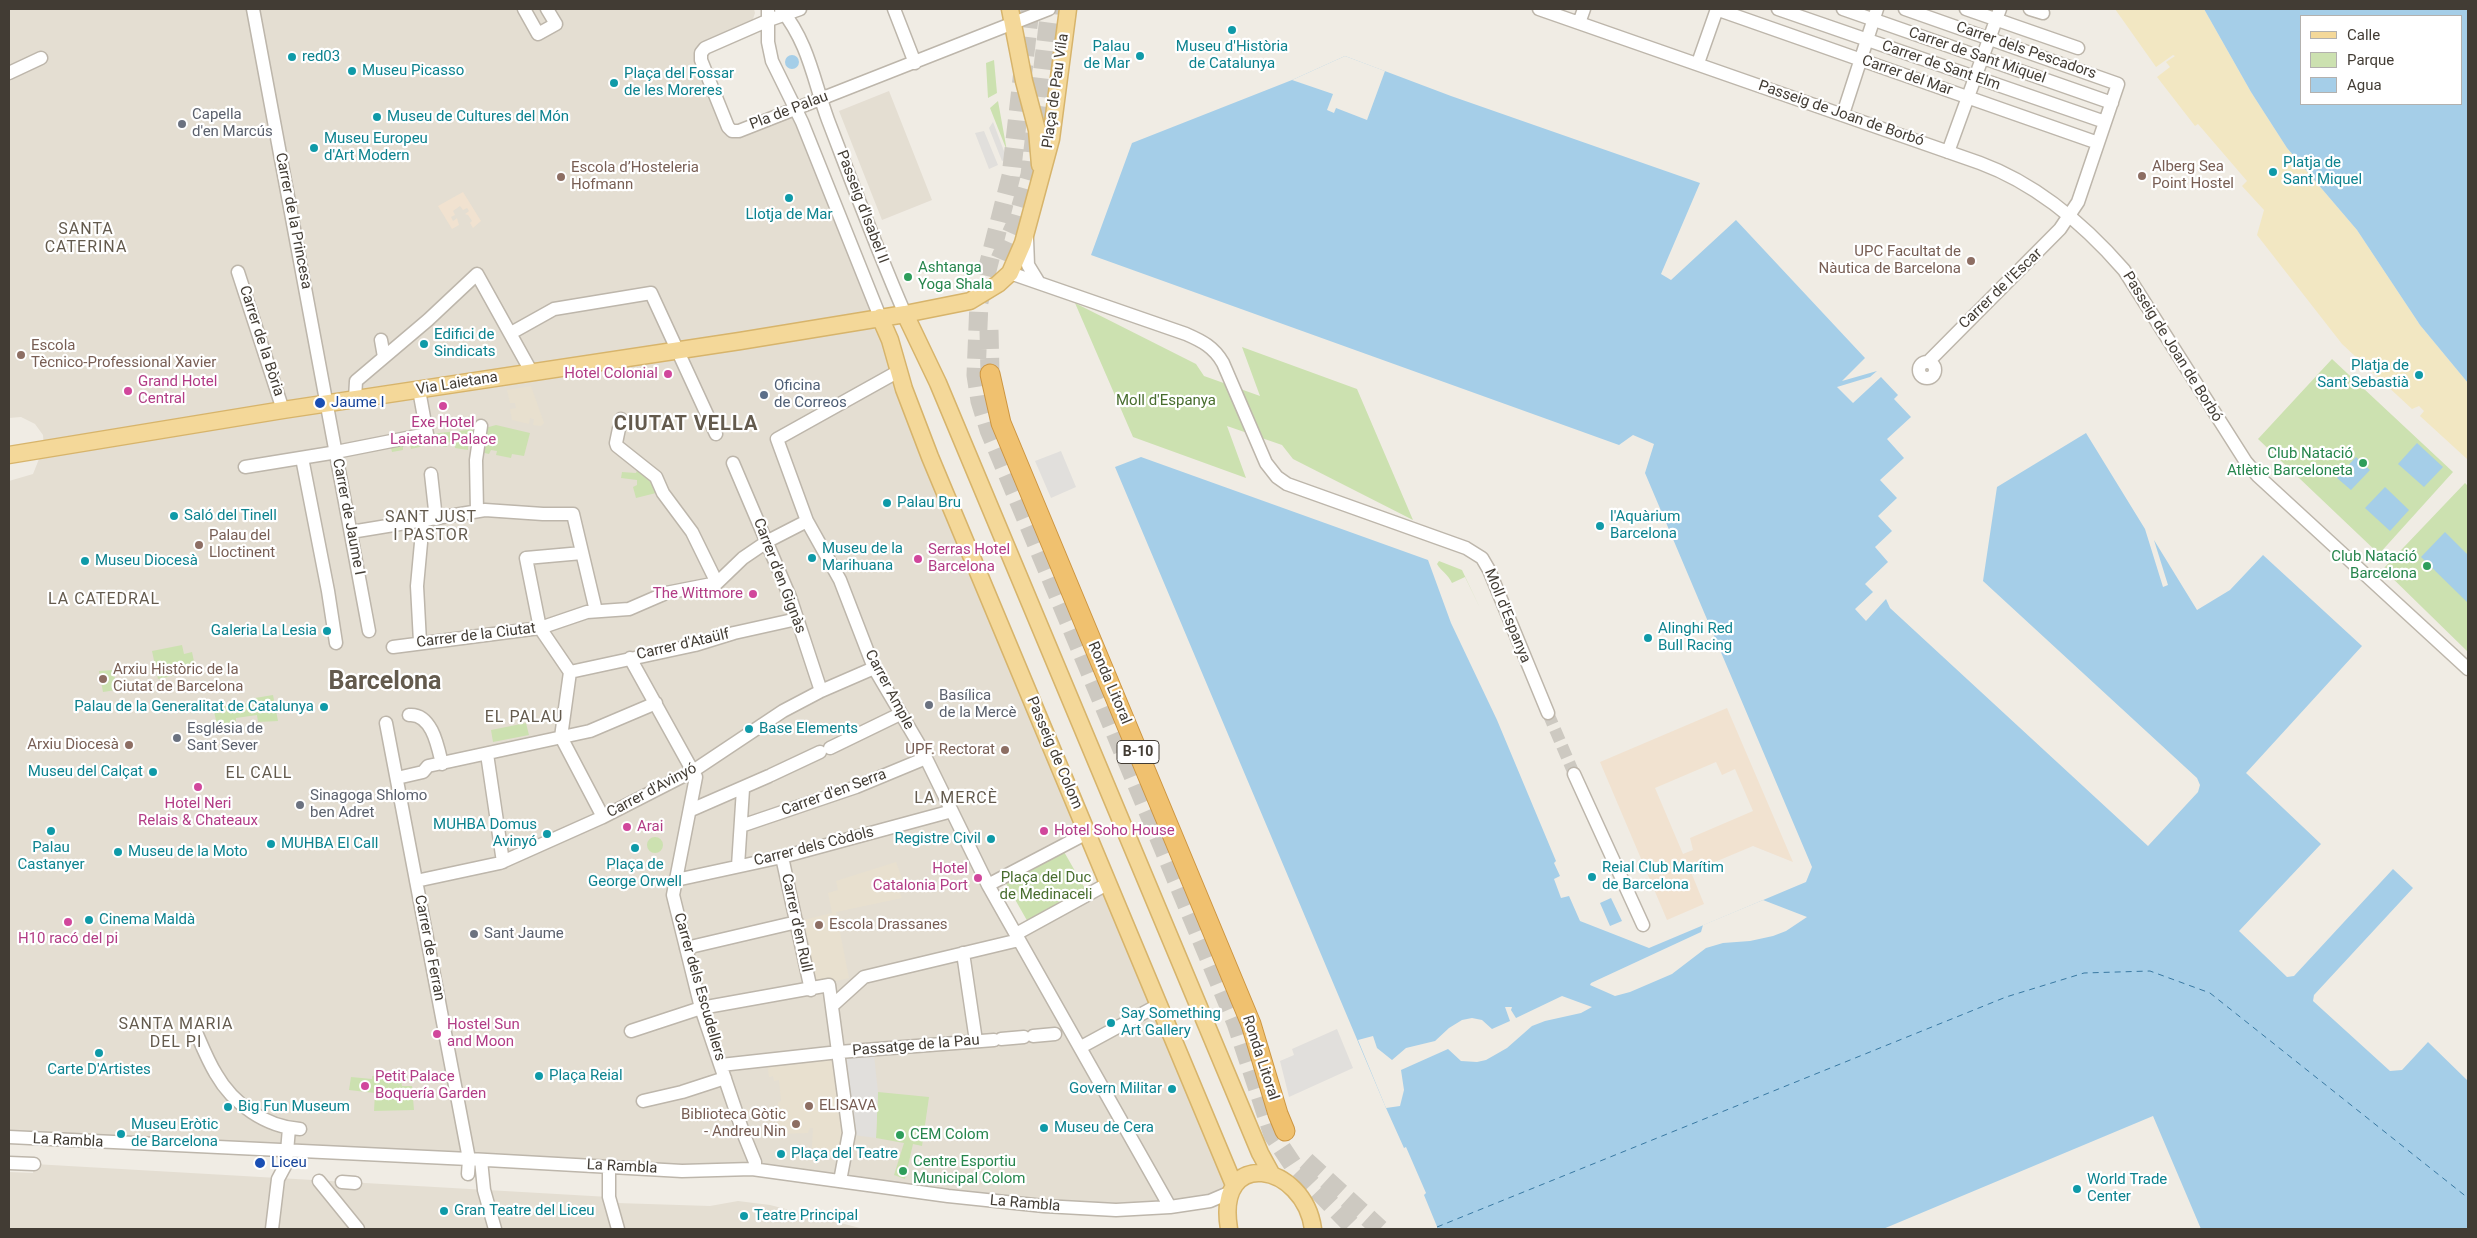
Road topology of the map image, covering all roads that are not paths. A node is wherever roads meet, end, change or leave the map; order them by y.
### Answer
1 (252, 9) edge
2 (524, 9) edge
3 (547, 9) edge
4 (800, 9) edge
5 (894, 9) edge
6 (1049, 9) edge
7 (1068, 9) edge
8 (1539, 9) edge
9 (1584, 9) edge
10 (1717, 9) edge
11 (1778, 9) edge
12 (1843, 9) edge
13 (1905, 9) edge
14 (1966, 9) edge
15 (2030, 9) edge
16 (786, 10) edge
17 (2043, 13) dead end
18 (768, 14) edge
19 (1876, 14) edge
20 (1998, 14) edge
21 (1011, 16) edge
22 (1579, 23) junction
23 (1989, 38) junction
24 (1867, 39) junction
25 (2078, 48) dead end
26 (1982, 57) junction
27 (41, 58) dead end
28 (1860, 60) junction
29 (915, 63) junction
30 (1698, 63) junction
31 (9, 73) edge
32 (1974, 78) junction
33 (2118, 84) joint
34 (1968, 98) junction
35 (821, 99) junction
36 (2112, 103) junction
37 (796, 108) junction
38 (1842, 114) junction
39 (2105, 122) junction
40 (2098, 143) junction
41 (1948, 152) junction
42 (1041, 172) junction
43 (2070, 214) junction
44 (1027, 232) junction
45 (238, 272) dead end
46 (1010, 273) junction
47 (1039, 283) junction
48 (905, 314) junction
49 (880, 317) junction
50 (511, 333) junction
51 (382, 340) dead end
52 (679, 350) junction
53 (384, 357) junction
54 (1928, 362) dead end
55 (532, 372) junction
56 (899, 372) junction
57 (990, 374) tunnel mouth
58 (419, 390) junction
59 (355, 399) junction
60 (326, 403) junction
61 (283, 410) junction
62 (621, 419) dead end
63 (481, 426) dead end
64 (716, 434) dead end
65 (9, 455) edge
66 (302, 458) junction
67 (734, 463) dead end
68 (245, 467) dead end
69 (432, 474) dead end
70 (477, 511) junction
71 (430, 520) junction
72 (807, 521) junction
73 (357, 531) dead end
74 (768, 541) junction
75 (582, 553) junction
76 (717, 583) junction
77 (592, 612) junction
78 (797, 619) junction
79 (540, 628) junction
80 (369, 631) dead end
81 (420, 642) junction
82 (336, 643) dead end
83 (393, 647) dead end
84 (630, 658) junction
85 (874, 668) junction
86 (2468, 668) edge
87 (570, 672) junction
88 (821, 691) junction
89 (656, 703) junction
90 (1548, 713) tunnel mouth
91 (900, 714) junction
92 (409, 715) dead end
93 (386, 723) dead end
94 (561, 737) junction
95 (488, 754) junction
96 (926, 758) junction
97 (442, 764) junction
98 (693, 771) junction
99 (1574, 774) tunnel mouth
100 (397, 778) junction
101 (743, 789) junction
102 (691, 810) junction
103 (952, 811) junction
104 (603, 817) junction
105 (741, 826) junction
106 (1087, 833) junction
107 (782, 857) junction
108 (503, 862) junction
109 (738, 866) junction
110 (676, 880) junction
111 (416, 881) junction
112 (1109, 883) junction
113 (988, 885) junction
114 (797, 922) junction
115 (1643, 925) dead end
116 (1018, 937) junction
117 (686, 948) junction
118 (963, 953) junction
119 (811, 990) junction
120 (1160, 1004) junction
121 (832, 1006) junction
122 (701, 1008) junction
123 (632, 1031) dead end
124 (196, 1032) dead end
125 (1064, 1032) junction
126 (976, 1041) junction
127 (1081, 1047) junction
128 (839, 1052) junction
129 (721, 1065) junction
130 (725, 1078) junction
131 (643, 1101) dead end
132 (1285, 1131) dead end
133 (9, 1137) edge
134 (287, 1148) junction
135 (475, 1159) junction
136 (9, 1162) edge
137 (34, 1164) dead end
138 (609, 1167) junction
139 (755, 1169) junction
140 (468, 1174) dead end
141 (1272, 1174) junction
142 (319, 1181) dead end
143 (840, 1181) junction
144 (1232, 1189) junction
145 (1170, 1207) junction
146 (272, 1229) edge
147 (358, 1229) edge
148 (495, 1229) edge
149 (618, 1229) edge
150 (1229, 1229) edge
151 (1313, 1229) edge

1 - 60 street, Carrer de la Princesa
2 - 3 street
4 - 16 street, Pla de Palau
5 - 29 street
6 - 21 street
7 - 42 main road, Plaça de Pau Vila
8 - 22 street, Passeig de Joan de Borbó
9 - 22 street
10 - 28 street, Carrer del Mar
10 - 30 street
11 - 24 street, Carrer de Sant Elm
12 - 19 street, Carrer de Sant Miquel
13 - 23 street, Carrer dels Pescadors
14 - 20 street
15 - 17 street
16 - 18 street, Pla de Palau
16 - 35 street, Passeig d'Isabel II
18 - 37 street, Passeig d'Isabel II
18 - 37 street, Pla de Palau
19 - 24 street
19 - 26 street, Carrer de Sant Miquel
20 - 23 street
20 - 25 street
21 - 29 street, Pla de Palau
21 - 42 main road, Plaça de Pau Vila
22 - 30 street, Passeig de Joan de Borbó
23 - 26 street
23 - 33 street, Carrer dels Pescadors
24 - 28 street
24 - 32 street, Carrer de Sant Elm
26 - 32 street
26 - 36 street, Carrer de Sant Miquel
27 - 31 street
28 - 34 street, Carrer del Mar
28 - 38 street
29 - 35 street, Pla de Palau
30 - 38 street, Passeig de Joan de Borbó
32 - 34 street
32 - 39 street, Carrer de Sant Elm
33 - 36 street, Carrer de l'Escar
34 - 40 street, Carrer del Mar
34 - 41 street
35 - 37 street, Pla de Palau
35 - 48 street, Passeig d'Isabel II
36 - 39 street, Carrer de l'Escar
37 - 49 street, Passeig d'Isabel II
38 - 41 street, Passeig de Joan de Borbó
39 - 40 street, Carrer de l'Escar
40 - 43 street, Carrer de l'Escar
41 - 43 street, Passeig de Joan de Borbó
42 - 44 main road, Plaça de Pau Vila
43 - 54 street, Carrer de l'Escar
43 - 86 street, Passeig de Joan de Borbó
44 - 46 main road, Plaça de Pau Vila
44 - 47 street
45 - 61 street, Carrer de la Bòria
46 - 47 street, Moll d'Espanya
46 - 48 main road, Plaça de Pau Vila
47 - 90 street, Moll d'Espanya
48 - 49 main road, Via Laietana
48 - 141 main road
49 - 52 main road, Via Laietana
49 - 56 main road, Passeig de Colom
50 - 52 street
50 - 53 street
50 - 55 street
51 - 53 street
52 - 55 main road, Via Laietana
52 - 64 street
53 - 59 street
55 - 58 main road, Via Laietana
56 - 72 street, Carrer Ample
56 - 106 main road, Passeig de Colom
57 - 132 highway, Ronda Litoral / B-10
58 - 59 main road, Via Laietana
58 - 66 street
59 - 60 main road, Via Laietana
60 - 61 main road, Via Laietana
60 - 80 street, Carrer de Jaume I
61 - 65 main road, Via Laietana
62 - 76 street
63 - 70 street
66 - 68 street
66 - 82 street
67 - 74 street, Carrer d'en Gignàs
69 - 71 street
70 - 71 street
70 - 75 street
71 - 73 street
71 - 81 street
72 - 74 street
72 - 85 street, Carrer Ample
74 - 76 street
74 - 78 street, Carrer d'en Gignàs
75 - 77 street
75 - 79 street
76 - 77 street, Carrer de la Ciutat
77 - 79 street, Carrer de la Ciutat
78 - 84 street, Carrer d'Ataülf
78 - 88 street, Carrer d'en Gignàs
79 - 81 street, Carrer de la Ciutat
79 - 87 street
81 - 83 street, Carrer de la Ciutat
84 - 87 street, Carrer d'Ataülf
84 - 89 street
85 - 88 street, Carrer d'Avinyó
85 - 91 street, Carrer Ample
87 - 94 street
88 - 98 street, Carrer d'Avinyó
89 - 94 street
89 - 98 street
91 - 96 street, Carrer Ample
91 - 101 street
92 - 97 street
93 - 100 street, Carrer de Ferran
94 - 95 street
94 - 104 street
95 - 97 street
95 - 108 street
96 - 103 street, Carrer Ample
96 - 105 street, Carrer d'en Serra
97 - 100 street
98 - 102 street, Carrer dels Escudellers
98 - 104 street, Carrer d'Avinyó
99 - 115 street
100 - 111 street, Carrer de Ferran
101 - 102 street
101 - 105 street
102 - 110 street, Carrer dels Escudellers
103 - 107 street, Carrer dels Còdols
103 - 113 street, Carrer Ample
104 - 108 street, Carrer d'Avinyó
105 - 109 street
106 - 112 main road, Passeig de Colom
106 - 113 street
107 - 109 street, Carrer dels Còdols
107 - 114 street, Carrer d'en Rull
108 - 111 street, Carrer d'Avinyó
109 - 110 street, Carrer dels Còdols
110 - 117 street, Carrer dels Escudellers
111 - 135 street, Carrer de Ferran
112 - 116 street
112 - 120 main road, Passeig de Colom
113 - 116 street, Carrer Ample
114 - 117 street
114 - 119 street, Carrer d'en Rull
116 - 118 street
116 - 125 street, Carrer Ample
117 - 122 street, Carrer dels Escudellers
118 - 121 street
118 - 126 street
119 - 121 street
119 - 122 street
120 - 127 street
120 - 144 main road, Passeig de Colom
121 - 128 street
122 - 123 street
122 - 129 street, Carrer dels Escudellers
124 - 134 street
125 - 126 street, Passatge de la Pau
125 - 127 street, Carrer Ample
126 - 128 street, Passatge de la Pau
127 - 145 street, Carrer Ample
128 - 129 street, Passatge de la Pau
128 - 143 street
129 - 130 street, Carrer dels Escudellers
130 - 131 street
130 - 139 street, Carrer dels Escudellers
133 - 134 street, La Rambla
134 - 135 street, La Rambla
134 - 146 street
135 - 138 street, La Rambla
135 - 140 street, Carrer de Ferran
135 - 148 street
136 - 137 street, La Rambla
138 - 139 street, La Rambla
138 - 149 street
139 - 143 street, La Rambla
141 - 144 main road
141 - 151 main road
142 - 147 street
143 - 145 street, La Rambla
144 - 145 street, La Rambla
144 - 150 main road

